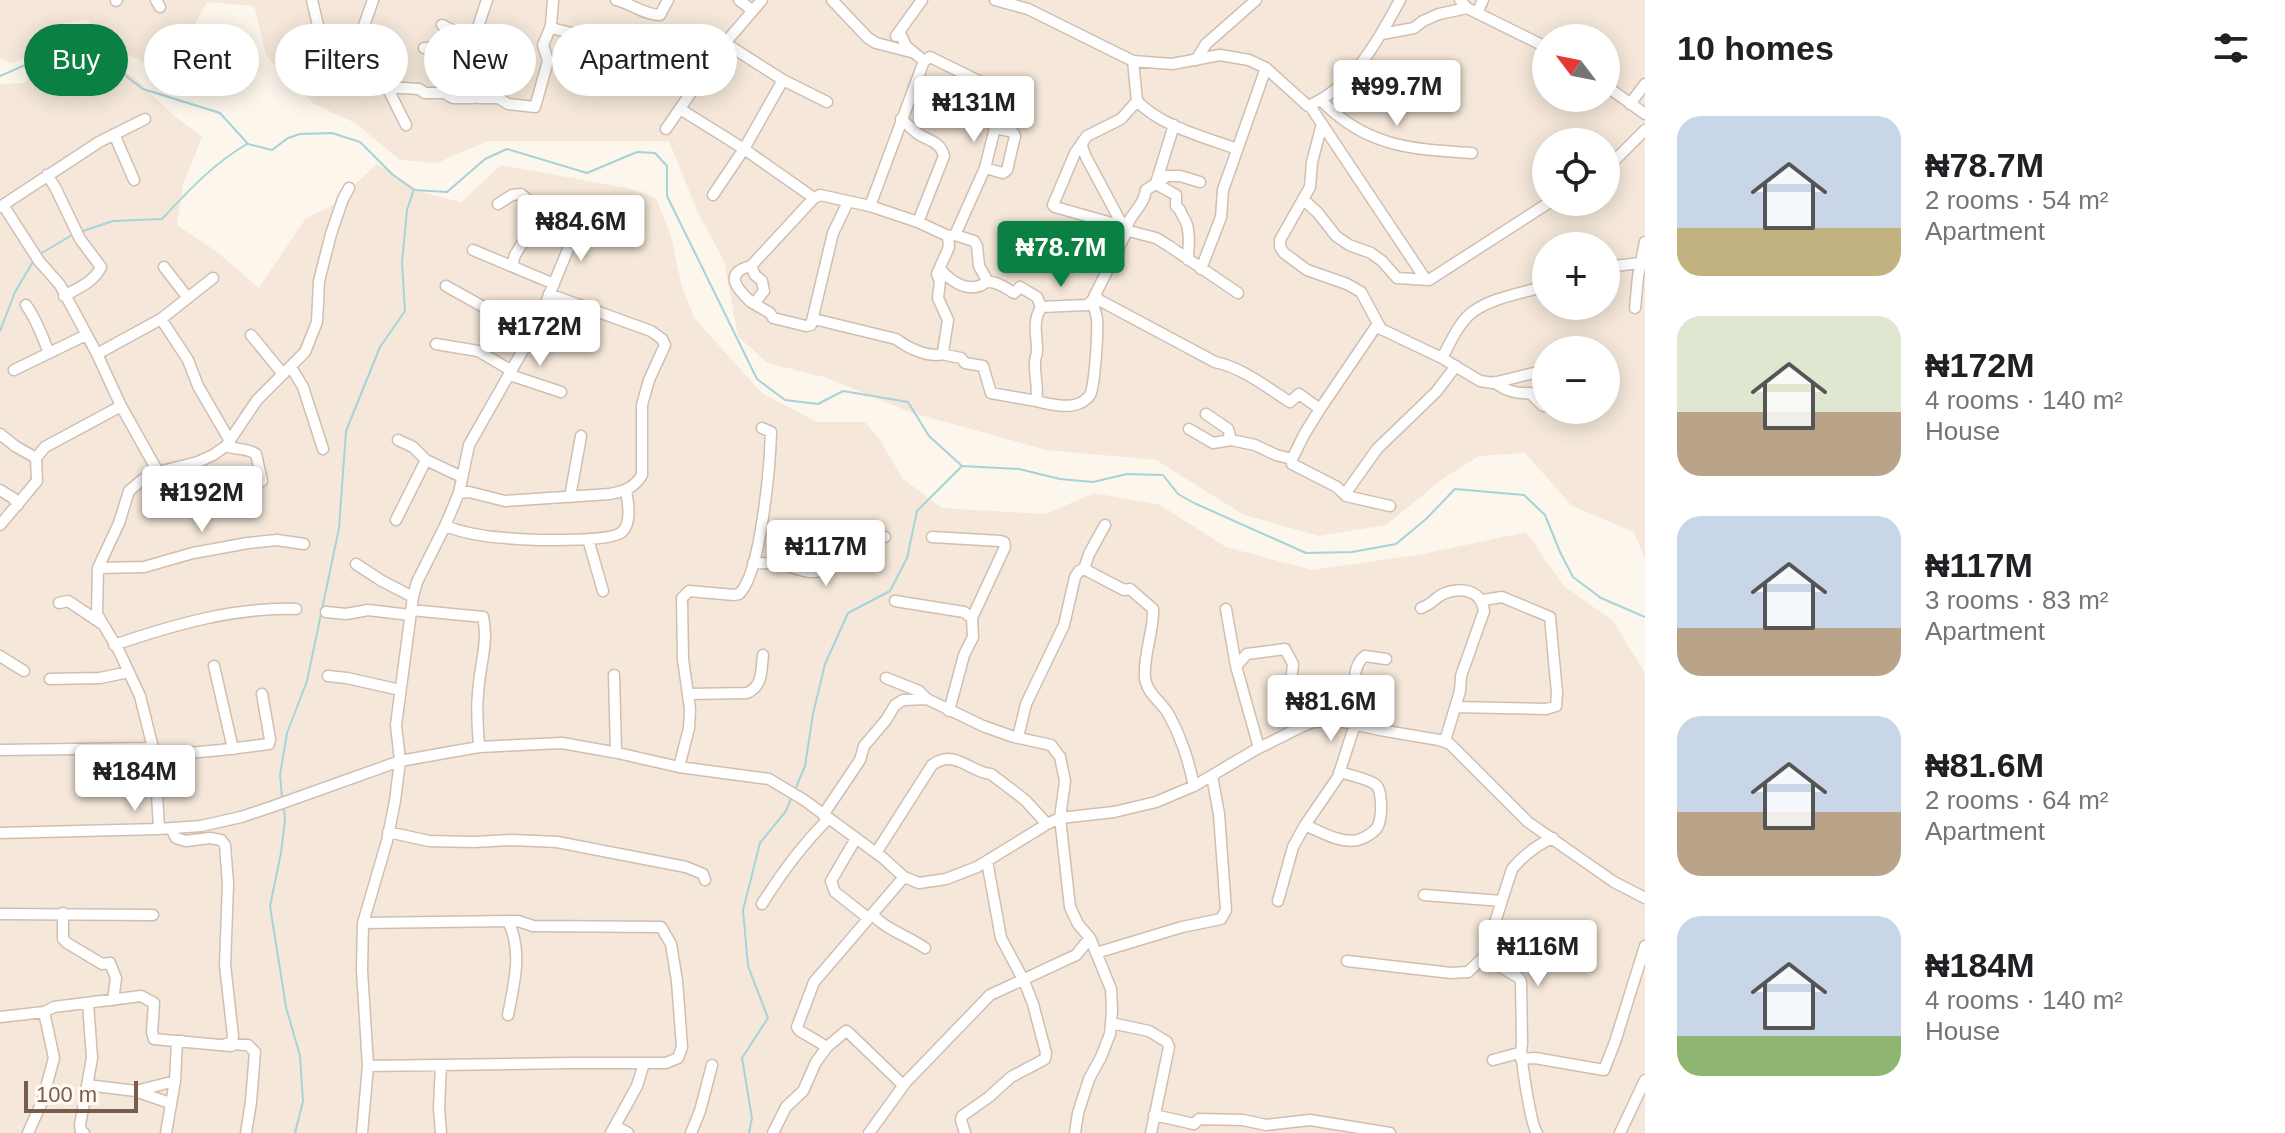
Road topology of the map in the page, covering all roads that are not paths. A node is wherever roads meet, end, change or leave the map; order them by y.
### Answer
1 (312, 0) edge
2 (487, 0) edge
3 (553, 0) edge
4 (616, 0) edge
5 (668, 0) edge
6 (739, 0) edge
7 (762, 0) edge
8 (832, 0) edge
9 (922, 0) edge
10 (995, 0) edge
11 (1256, 0) edge
12 (1400, 0) edge
13 (1483, 0) edge
14 (369, 2) edge
15 (1468, 7) edge
16 (752, 10) junction
17 (318, 24) edge
18 (363, 24) edge
19 (479, 24) edge
20 (551, 26) joint
21 (737, 28) edge
22 (1399, 32) junction
23 (900, 33) junction
24 (1382, 34) junction
25 (1532, 40) edge
26 (885, 45) junction
27 (1371, 49) junction
28 (737, 51) edge
29 (913, 52) junction
30 (1196, 60) junction
31 (924, 61) junction
32 (1133, 61) junction
33 (1266, 68) junction
34 (783, 80) junction
35 (1645, 84) edge
36 (392, 96) edge
37 (449, 96) edge
38 (476, 96) joint
39 (689, 96) edge
40 (1620, 96) edge
41 (1321, 100) junction
42 (1137, 101) junction
43 (827, 102) dead end
44 (1630, 104) junction
45 (1310, 106) junction
46 (680, 109) junction
47 (1645, 114) edge
48 (145, 119) dead end
49 (901, 119) junction
50 (1322, 124) junction
51 (406, 125) dead end
52 (1174, 125) junction
53 (995, 128) junction
54 (666, 129) dead end
55 (1645, 130) edge
56 (114, 134) junction
57 (1083, 141) junction
58 (744, 149) junction
59 (1237, 149) junction
60 (1472, 153) dead end
61 (1620, 155) edge
62 (985, 168) junction
63 (47, 175) junction
64 (134, 180) dead end
65 (1200, 182) dead end
66 (1156, 184) junction
67 (349, 188) dead end
68 (713, 195) dead end
69 (814, 198) junction
70 (1303, 199) junction
71 (848, 202) junction
72 (498, 204) dead end
73 (2, 206) edge
74 (870, 206) junction
75 (1532, 213) edge
76 (581, 218) dead end
77 (918, 222) junction
78 (1124, 228) junction
79 (952, 235) junction
80 (1645, 242) edge
81 (473, 250) dead end
82 (1188, 260) junction
83 (1640, 263) junction
84 (1620, 265) edge
85 (514, 266) junction
86 (751, 266) junction
87 (164, 267) dead end
88 (940, 269) junction
89 (1201, 269) junction
90 (213, 278) dead end
91 (1426, 280) junction
92 (988, 282) junction
93 (446, 286) dead end
94 (552, 289) junction
95 (1532, 290) edge
96 (1238, 293) dead end
97 (64, 296) junction
98 (188, 298) junction
99 (1094, 298) junction
100 (751, 302) junction
101 (26, 305) dead end
102 (1041, 307) junction
103 (1635, 308) dead end
104 (161, 319) junction
105 (814, 319) junction
106 (1377, 325) junction
107 (532, 334) junction
108 (86, 335) junction
109 (251, 335) dead end
110 (436, 344) dead end
111 (49, 353) junction
112 (97, 354) junction
113 (944, 354) junction
114 (1442, 358) junction
115 (1456, 366) junction
116 (14, 370) dead end
117 (287, 371) junction
118 (511, 373) junction
119 (1532, 373) edge
120 (1525, 375) junction
121 (1494, 382) junction
122 (561, 392) dead end
123 (1036, 401) junction
124 (121, 406) junction
125 (1320, 409) junction
126 (1206, 414) dead end
127 (762, 428) dead end
128 (1189, 429) dead end
129 (0, 434) edge
130 (581, 436) dead end
131 (398, 440) dead end
132 (1231, 440) junction
133 (228, 444) junction
134 (323, 449) dead end
135 (36, 458) junction
136 (1292, 459) junction
137 (426, 460) junction
138 (158, 472) junction
139 (462, 477) junction
140 (262, 481) dead end
141 (0, 490) edge
142 (626, 490) junction
143 (459, 493) junction
144 (1345, 494) junction
145 (570, 497) junction
146 (18, 505) junction
147 (1390, 506) dead end
148 (396, 520) dead end
149 (0, 525) edge
150 (1105, 525) dead end
151 (445, 526) junction
152 (885, 537) dead end
153 (932, 537) dead end
154 (588, 539) junction
155 (304, 544) dead end
156 (753, 563) junction
157 (356, 564) dead end
158 (98, 568) junction
159 (1084, 569) junction
160 (603, 591) dead end
161 (413, 597) junction
162 (1483, 600) junction
163 (895, 601) dead end
164 (59, 603) dead end
165 (1421, 608) dead end
166 (296, 609) dead end
167 (1226, 609) dead end
168 (326, 612) dead end
169 (411, 612) junction
170 (972, 618) junction
171 (103, 623) junction
172 (114, 645) junction
173 (763, 655) dead end
174 (0, 656) edge
175 (1386, 659) dead end
176 (214, 666) dead end
177 (1236, 666) junction
178 (24, 671) dead end
179 (129, 672) junction
180 (614, 675) dead end
181 (328, 676) dead end
182 (886, 678) dead end
183 (50, 679) dead end
184 (400, 690) junction
185 (262, 694) dead end
186 (689, 694) junction
187 (927, 699) junction
188 (1455, 707) junction
189 (949, 711) junction
190 (1351, 724) junction
191 (1306, 725) junction
192 (1018, 737) junction
193 (1445, 741) junction
194 (479, 747) junction
195 (1259, 748) junction
196 (233, 749) junction
197 (0, 750) edge
198 (154, 752) junction
199 (616, 752) junction
200 (400, 761) junction
201 (679, 767) junction
202 (1339, 772) junction
203 (1212, 776) junction
204 (1194, 786) junction
205 (826, 817) junction
206 (1060, 818) junction
207 (1047, 824) junction
208 (1305, 825) junction
209 (171, 828) junction
210 (159, 829) junction
211 (388, 832) junction
212 (0, 833) edge
213 (1553, 838) junction
214 (855, 840) junction
215 (876, 853) junction
216 (987, 861) junction
217 (904, 877) junction
218 (705, 880) dead end
219 (1424, 895) dead end
220 (1645, 898) edge
221 (1278, 901) dead end
222 (1502, 901) junction
223 (762, 904) dead end
224 (63, 913) junction
225 (0, 914) edge
226 (153, 915) dead end
227 (870, 916) junction
228 (508, 921) junction
229 (363, 923) junction
230 (1090, 938) junction
231 (1645, 946) edge
232 (925, 948) dead end
233 (1096, 953) junction
234 (1484, 957) junction
235 (1347, 961) dead end
236 (1024, 981) junction
237 (113, 1000) junction
238 (88, 1003) junction
239 (44, 1012) junction
240 (508, 1015) dead end
241 (0, 1017) edge
242 (1111, 1023) junction
243 (177, 1041) junction
244 (827, 1047) junction
245 (1520, 1056) junction
246 (1493, 1060) dead end
247 (644, 1063) junction
248 (441, 1065) junction
249 (712, 1065) dead end
250 (368, 1066) junction
251 (1645, 1080) edge
252 (175, 1081) junction
253 (87, 1085) junction
254 (903, 1085) junction
255 (136, 1091) junction
256 (170, 1103) junction
257 (1154, 1115) junction
258 (613, 1130) edge
259 (1352, 1131) edge
260 (28, 1133) edge
261 (84, 1133) edge
262 (166, 1133) edge
263 (246, 1133) edge
264 (362, 1133) edge
265 (441, 1133) edge
266 (628, 1133) edge
267 (691, 1133) edge
268 (773, 1133) edge
269 (869, 1133) edge
270 (965, 1133) edge
271 (1075, 1133) edge
272 (1151, 1133) edge
273 (1390, 1133) edge
274 (1537, 1133) edge
275 (1620, 1133) edge

1 - 17 street
2 - 19 street
3 - 20 street
4 - 5 street
6 - 16 street
7 - 16 street
8 - 26 street
9 - 23 street
10 - 32 street
11 - 30 street
12 - 24 street
13 - 15 street
14 - 18 street
15 - 22 street
15 - 25 street
16 - 21 street
20 - 38 street
22 - 24 street
22 - 27 street
23 - 26 street
23 - 29 street
24 - 27 street
26 - 29 street
27 - 41 street
28 - 34 street
29 - 31 street
30 - 32 street
30 - 33 street
31 - 49 street
31 - 53 street
32 - 42 street
33 - 45 street
33 - 59 street
34 - 43 street
34 - 58 street
35 - 44 street
36 - 51 street
37 - 38 street
39 - 46 street
40 - 44 street
41 - 45 street
41 - 60 street
42 - 52 street
42 - 57 street
44 - 47 street
45 - 50 street
46 - 54 street
46 - 58 street
48 - 56 street
49 - 74 street
49 - 77 street
50 - 70 street
50 - 91 street
52 - 59 street
52 - 66 street
53 - 62 street
53 - 62 street
55 - 61 street
56 - 63 street
56 - 64 street
57 - 78 street
57 - 78 street
58 - 68 street
58 - 69 street
59 - 89 street
62 - 79 street
63 - 73 street
63 - 97 street
65 - 66 street
66 - 78 street
66 - 82 street
67 - 117 street
69 - 71 street
69 - 86 street
70 - 91 street
70 - 106 street
71 - 74 street
71 - 105 street
72 - 85 street
73 - 97 street
74 - 77 street
75 - 91 street
76 - 94 street
77 - 79 street
78 - 82 street
78 - 99 street
79 - 88 street
79 - 92 street
80 - 83 street
81 - 85 street
82 - 89 street
83 - 84 street
83 - 103 street
85 - 94 street
86 - 100 street
86 - 100 street
87 - 98 street
88 - 92 street
88 - 113 street
89 - 96 street
90 - 98 street
92 - 102 street
93 - 107 street
94 - 107 street
94 - 142 street
95 - 114 street
97 - 108 street
98 - 104 street
99 - 102 street
99 - 123 street
99 - 125 street
100 - 105 street
101 - 111 street
102 - 123 street
104 - 112 street
104 - 133 street
105 - 113 street
106 - 114 street
106 - 125 street
107 - 118 street
108 - 111 street
108 - 112 street
109 - 117 street
110 - 118 street
111 - 116 street
112 - 124 street
113 - 123 street
114 - 115 street
115 - 121 street
115 - 144 street
117 - 133 street
117 - 134 street
118 - 122 street
118 - 139 street
119 - 120 street
120 - 121 street
120 - 121 street
124 - 135 street
124 - 138 street
125 - 136 street
126 - 132 street
127 - 156 street
128 - 132 street
129 - 135 street
130 - 145 street
131 - 137 street
132 - 136 street
133 - 138 street
133 - 140 street
135 - 146 street
136 - 144 street
137 - 139 street
137 - 148 street
138 - 158 street
139 - 143 street
141 - 146 street
142 - 145 street
142 - 154 street
143 - 145 street
143 - 151 street
144 - 147 street
146 - 149 street
150 - 159 street
151 - 154 street
151 - 161 street
152 - 156 street
153 - 170 street
154 - 160 street
155 - 158 street
156 - 186 street
157 - 161 street
158 - 171 street
159 - 192 street
159 - 204 street
161 - 169 street
162 - 165 street
162 - 188 street
162 - 188 street
163 - 170 street
164 - 171 street
166 - 172 street
167 - 177 street
168 - 169 street
169 - 184 street
169 - 194 street
170 - 189 street
171 - 172 street
172 - 179 street
173 - 186 street
174 - 178 street
175 - 190 street
176 - 196 street
177 - 191 street
177 - 195 street
179 - 183 street
179 - 198 street
180 - 199 street
181 - 184 street
182 - 187 street
184 - 200 street
185 - 196 street
186 - 201 street
187 - 189 street
187 - 205 street
188 - 193 street
189 - 192 street
190 - 191 street
190 - 193 street
190 - 202 street
191 - 195 street
192 - 206 street
193 - 213 street
194 - 199 street
194 - 200 street
195 - 203 street
196 - 198 street
197 - 198 street
198 - 210 street
199 - 201 street
200 - 209 street
200 - 211 street
201 - 205 street
202 - 208 street
202 - 208 street
203 - 204 street
203 - 233 street
204 - 206 street
205 - 214 street
205 - 223 street
206 - 207 street
206 - 230 street
207 - 215 street
207 - 216 street
208 - 221 street
209 - 210 street
209 - 243 street
210 - 212 street
211 - 218 street
211 - 229 street
213 - 220 street
213 - 222 street
214 - 215 street
214 - 227 street
215 - 217 street
216 - 217 street
216 - 236 street
217 - 227 street
219 - 222 street
222 - 234 street
224 - 225 street
224 - 226 street
224 - 237 street
227 - 232 street
227 - 244 street
228 - 229 street
228 - 240 street
228 - 247 street
229 - 250 street
230 - 233 street
230 - 236 street
231 - 245 street
233 - 242 street
234 - 235 street
234 - 245 street
236 - 254 street
236 - 270 street
237 - 238 street
237 - 243 street
238 - 239 street
238 - 253 street
239 - 241 street
239 - 260 street
242 - 257 street
242 - 271 street
243 - 252 street
243 - 263 street
244 - 254 street
244 - 268 street
245 - 246 street
245 - 274 street
247 - 248 street
247 - 258 street
248 - 250 street
248 - 265 street
249 - 267 street
250 - 264 street
251 - 275 street
252 - 255 street
252 - 256 street
253 - 255 street
253 - 261 street
254 - 269 street
255 - 256 street
256 - 262 street
257 - 259 street
257 - 272 street
258 - 266 street
259 - 273 street

